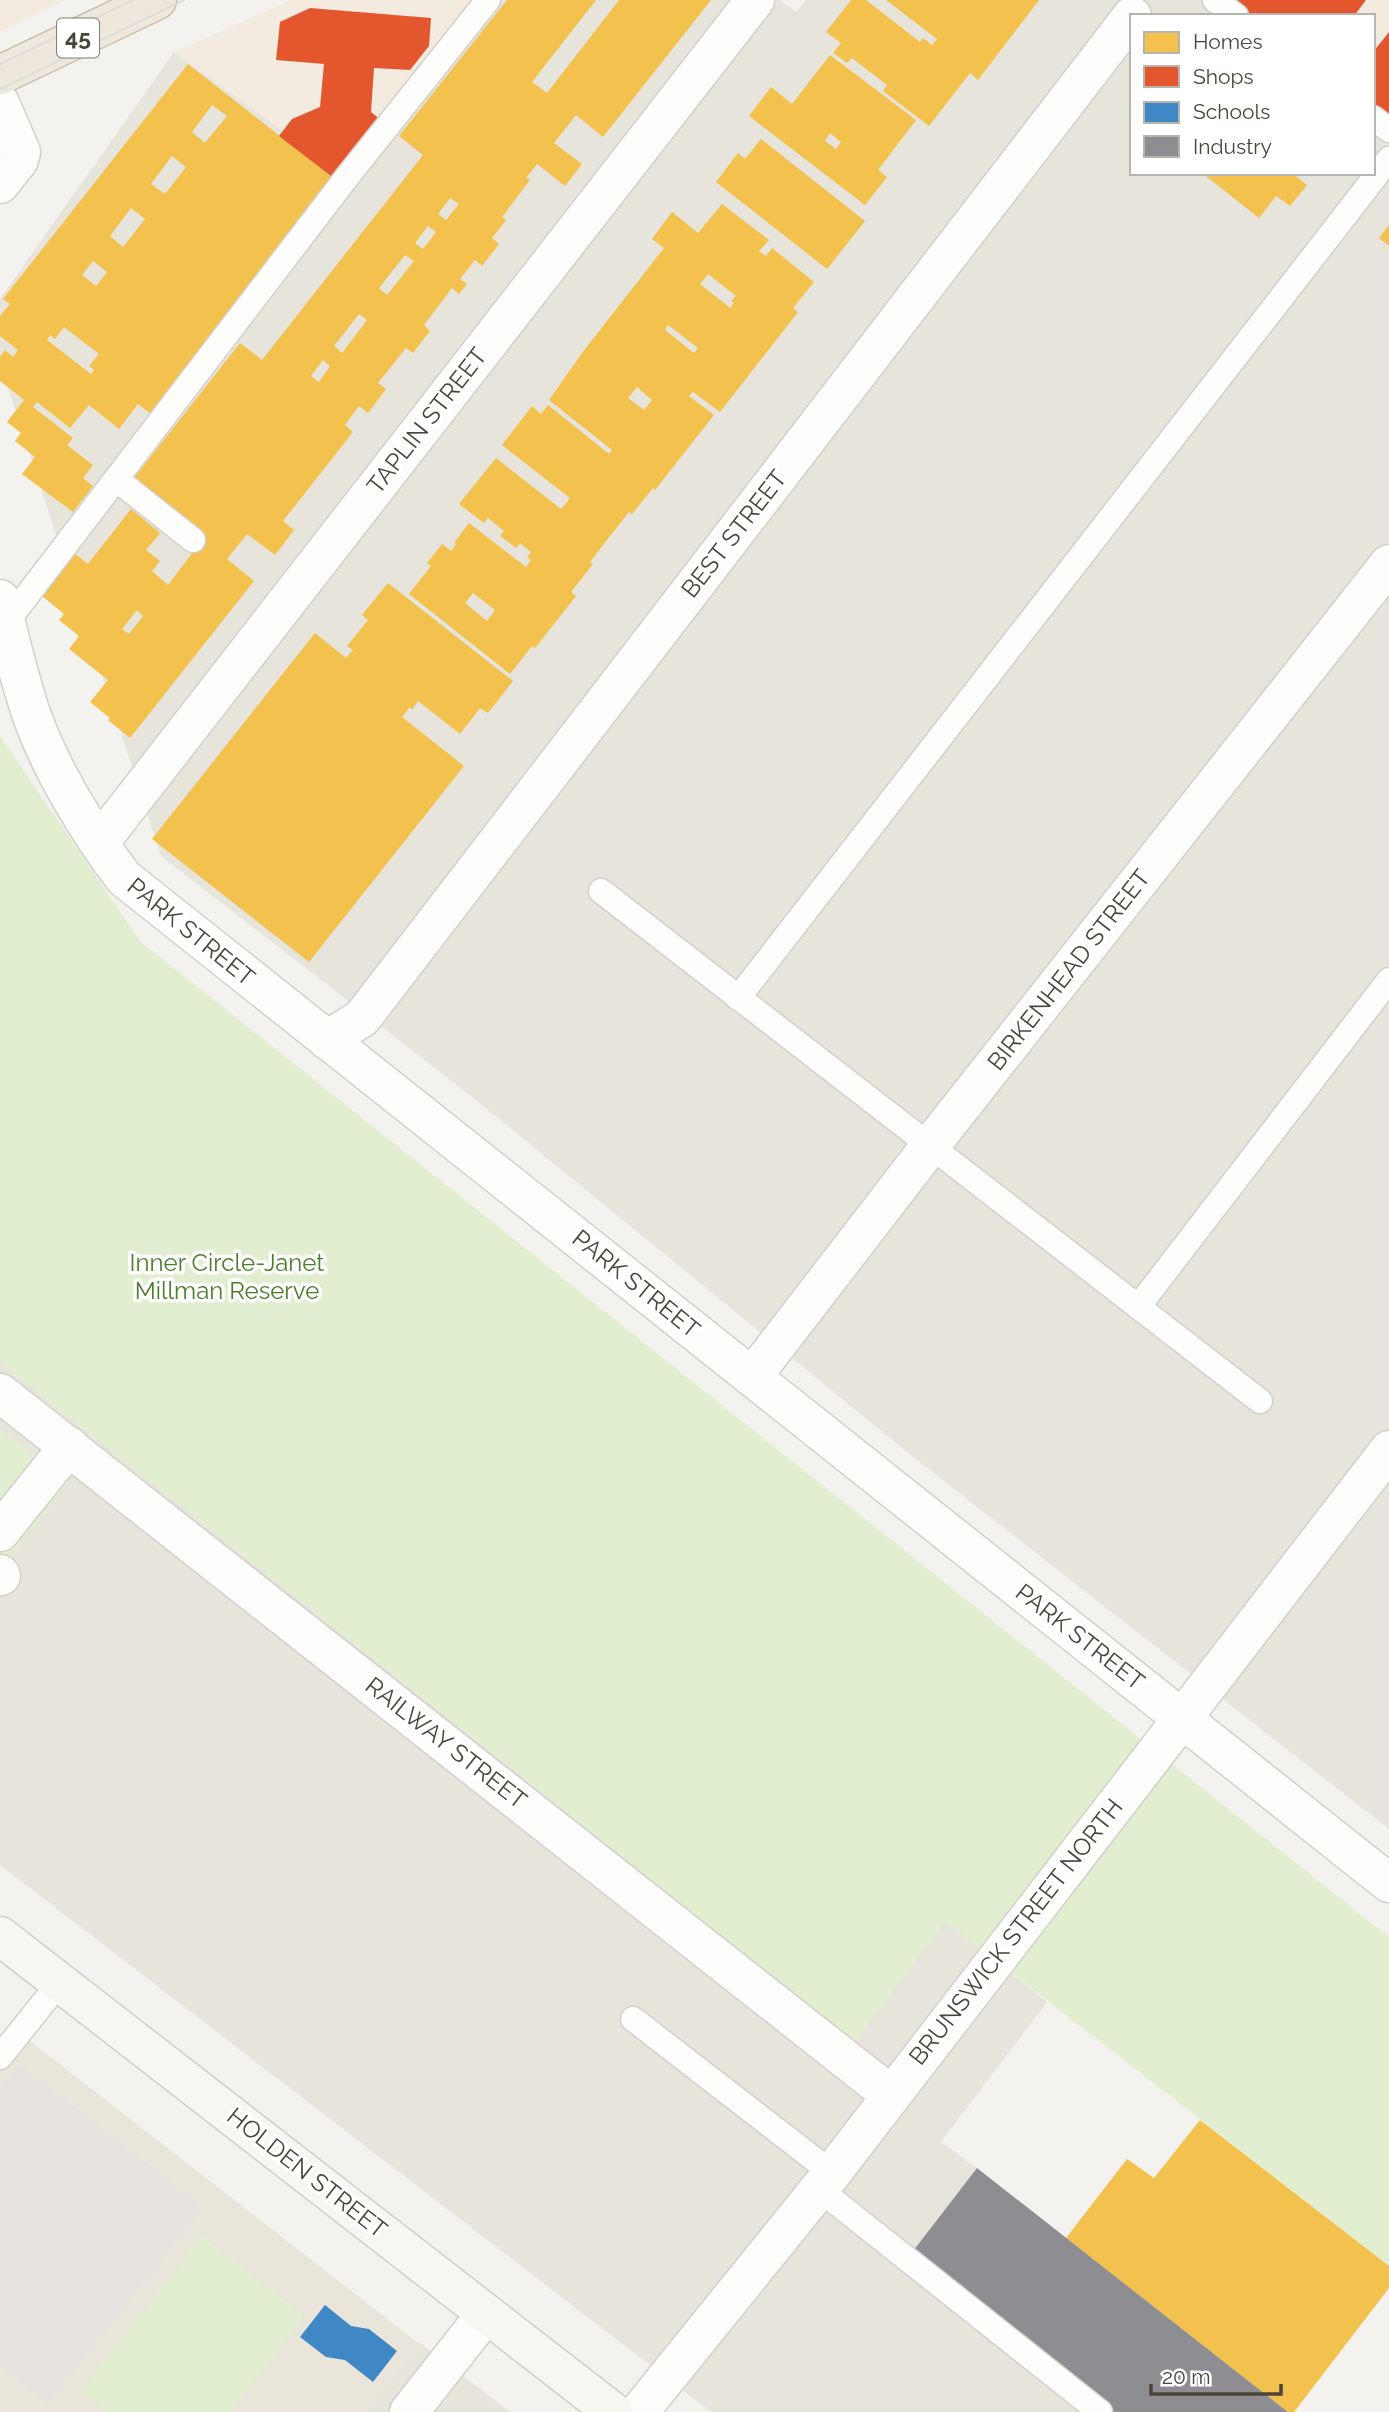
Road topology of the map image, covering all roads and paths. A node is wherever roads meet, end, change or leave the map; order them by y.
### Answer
1 (157, 0) edge
2 (488, 0) edge
3 (755, 0) edge
4 (1215, 0) edge
5 (1233, 14) edge
6 (1130, 19) edge
7 (0, 75) edge
8 (0, 103) edge
9 (1389, 159) edge
10 (0, 184) edge
11 (116, 479) junction
12 (193, 540) dead end
13 (1389, 564) edge
14 (3, 611) edge
15 (100, 842) junction
16 (601, 891) dead end
17 (1389, 980) edge
18 (738, 998) junction
19 (327, 1040) junction
20 (930, 1146) junction
21 (1138, 1307) junction
22 (752, 1377) junction
23 (0, 1392) edge
24 (1261, 1401) dead end
25 (69, 1446) junction
26 (1389, 1450) edge
27 (0, 1532) edge
28 (1182, 1718) junction
29 (1389, 1884) edge
30 (0, 1936) edge
31 (60, 1982) junction
32 (633, 2018) dead end
33 (0, 2057) edge
34 (891, 2095) junction
35 (826, 2180) junction
36 (486, 2314) junction
37 (410, 2412) edge
38 (613, 2412) edge
39 (639, 2412) edge
40 (1100, 2412) edge

1 - 7 highway, 45
2 - 11 lane
3 - 15 street, TAPLIN STREET
4 - 5 lane
6 - 19 street, BEST STREET
8 - 10 street
9 - 18 lane
11 - 12 lane
11 - 14 lane
13 - 20 street, BIRKENHEAD STREET
14 - 15 street, PARK STREET
15 - 19 street, PARK STREET
16 - 18 lane
17 - 21 lane
18 - 20 lane
19 - 22 street, PARK STREET
20 - 21 lane
20 - 22 street, BIRKENHEAD STREET
21 - 24 lane
22 - 28 street, PARK STREET
23 - 25 street, RAILWAY STREET
25 - 27 street
25 - 34 street, RAILWAY STREET
26 - 28 street, BRUNSWICK STREET NORTH
28 - 29 street, PARK STREET
28 - 34 street, BRUNSWICK STREET NORTH
30 - 31 main road, HOLDEN STREET
31 - 33 lane
31 - 36 main road, HOLDEN STREET
32 - 35 lane
34 - 35 street, BRUNSWICK STREET NORTH
35 - 39 street, BRUNSWICK STREET NORTH
35 - 40 lane
36 - 37 street
36 - 38 main road, HOLDEN STREET

